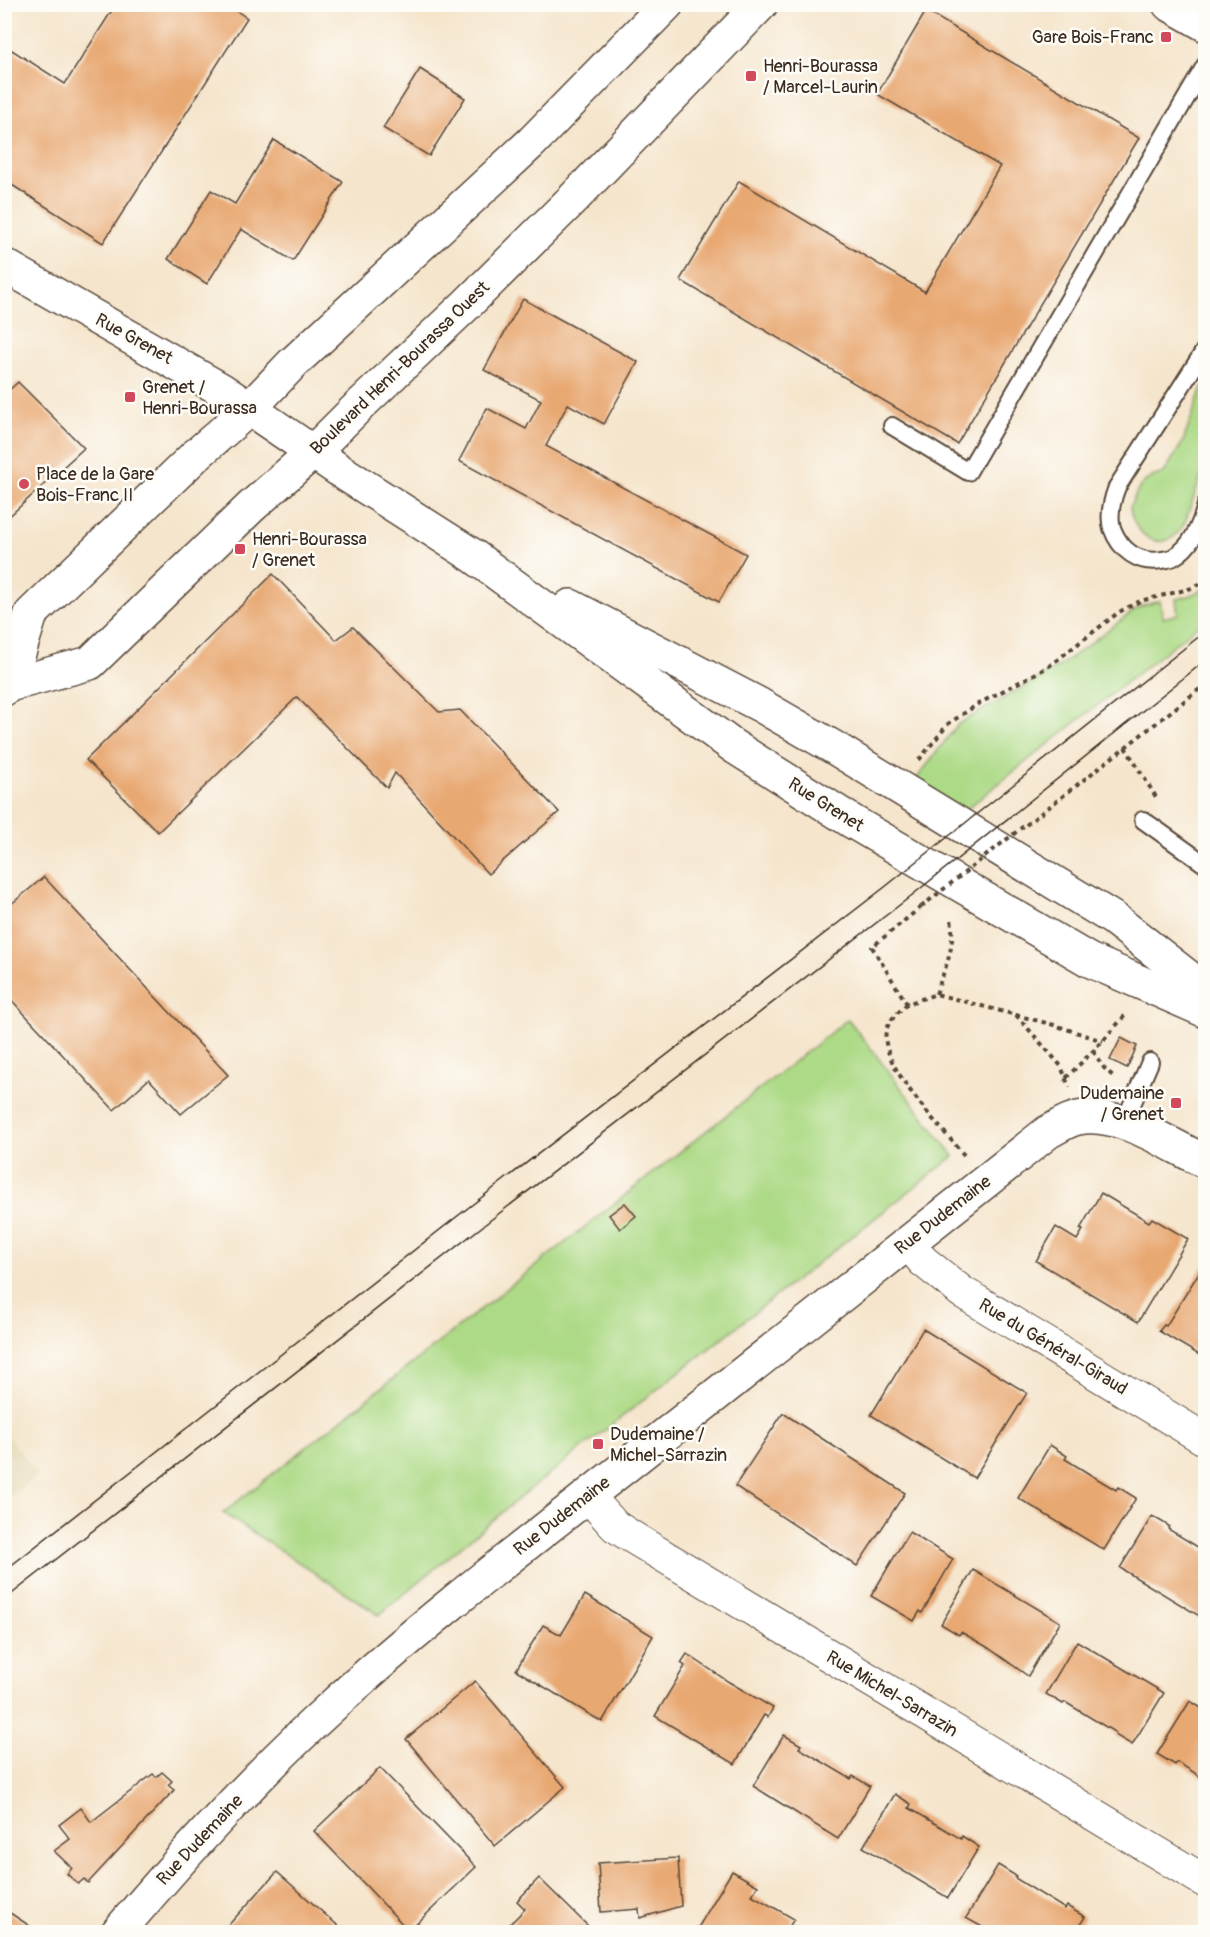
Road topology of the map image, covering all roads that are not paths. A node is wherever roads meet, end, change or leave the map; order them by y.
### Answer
1 (667, 4) edge
2 (761, 4) edge
3 (1169, 4) edge
4 (1206, 25) edge
5 (1206, 64) edge
6 (4, 265) edge
7 (1206, 348) edge
8 (249, 409) junction
9 (891, 426) dead end
10 (313, 452) junction
11 (1206, 505) edge
12 (472, 555) junction
13 (7, 687) edge
14 (1143, 820) dead end
15 (1206, 865) edge
16 (1206, 991) edge
17 (1206, 1011) edge
18 (1150, 1062) dead end
19 (1124, 1123) junction
20 (1206, 1162) edge
21 (908, 1243) junction
22 (1206, 1440) edge
23 (588, 1496) junction
24 (1206, 1882) edge
25 (118, 1932) edge

1 - 8 street, Boulevard Henri-Bourassa Ouest
2 - 10 street, Boulevard Henri-Bourassa Ouest
3 - 4 street
5 - 9 lane
6 - 8 street, Rue Grenet
7 - 11 lane
8 - 10 street, Rue Grenet
8 - 13 street, Boulevard Henri-Bourassa Ouest
10 - 12 street, Rue Grenet
10 - 13 street, Boulevard Henri-Bourassa Ouest
12 - 16 street, Rue Grenet
12 - 17 street, Rue Grenet
14 - 15 lane
18 - 19 lane
19 - 20 street, Rue Dudemaine
19 - 21 street, Rue Dudemaine
21 - 22 street, Rue du Général-Giraud
21 - 23 street, Rue Dudemaine
23 - 24 street, Rue Michel-Sarrazin
23 - 25 street, Rue Dudemaine

